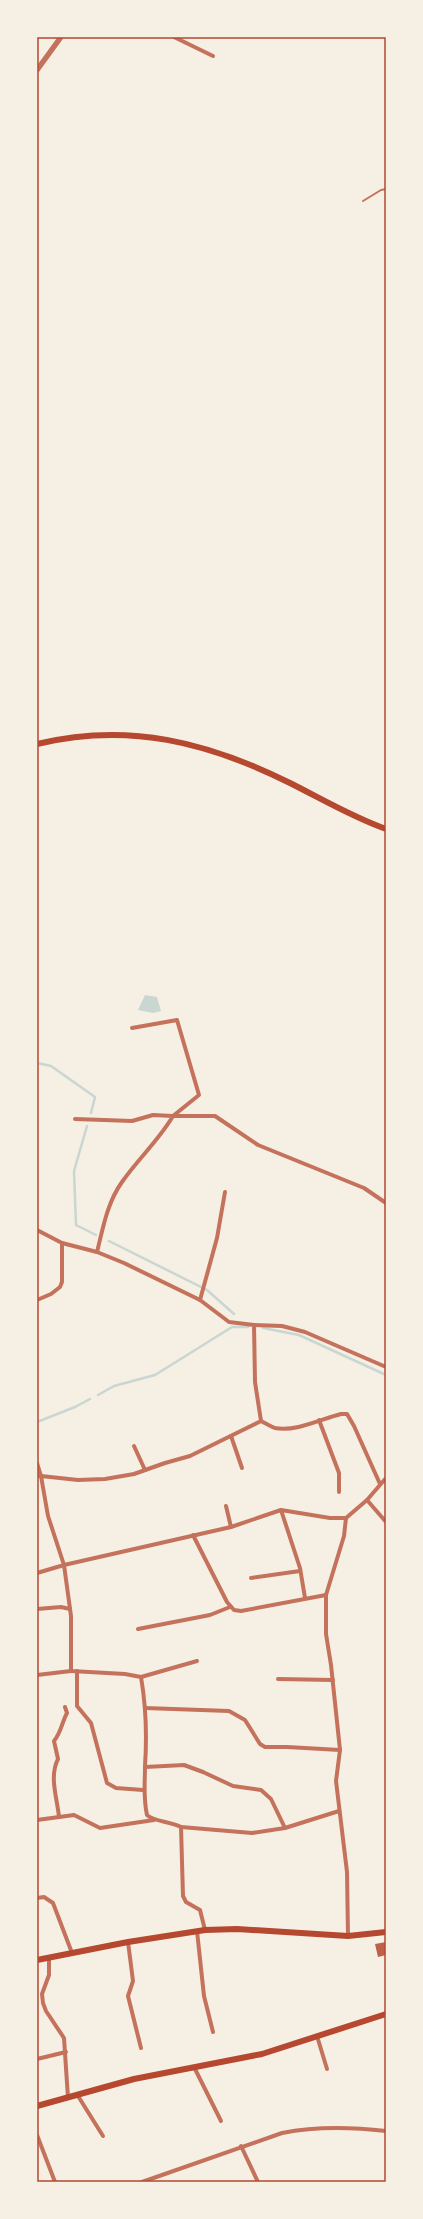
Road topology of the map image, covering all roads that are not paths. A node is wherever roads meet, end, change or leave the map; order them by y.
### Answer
1 (61, 37) edge
2 (174, 37) edge
3 (213, 56) dead end
4 (37, 70) edge
5 (386, 189) edge
6 (363, 201) dead end
7 (37, 744) edge
8 (386, 829) edge
9 (132, 1028) dead end
10 (173, 1116) junction
11 (75, 1119) dead end
12 (225, 1192) dead end
13 (386, 1203) edge
14 (37, 1230) edge
15 (62, 1244) junction
16 (98, 1252) junction
17 (37, 1300) edge
18 (200, 1300) junction
19 (254, 1325) junction
20 (386, 1367) edge
21 (320, 1420) junction
22 (261, 1421) junction
23 (231, 1436) junction
24 (134, 1446) dead end
25 (37, 1463) edge
26 (242, 1468) dead end
27 (145, 1470) junction
28 (39, 1476) edge
29 (386, 1478) edge
30 (380, 1484) junction
31 (339, 1492) dead end
32 (367, 1500) junction
33 (226, 1506) dead end
34 (281, 1510) junction
35 (346, 1518) junction
36 (386, 1522) edge
37 (231, 1527) junction
38 (193, 1535) junction
39 (64, 1565) junction
40 (300, 1571) junction
41 (37, 1573) edge
42 (251, 1578) dead end
43 (326, 1595) junction
44 (305, 1598) junction
45 (230, 1607) junction
46 (37, 1609) edge
47 (70, 1609) junction
48 (138, 1629) dead end
49 (197, 1661) dead end
50 (72, 1671) junction
51 (77, 1671) junction
52 (37, 1675) edge
53 (141, 1677) junction
54 (278, 1679) dead end
55 (333, 1680) junction
56 (65, 1707) dead end
57 (145, 1708) junction
58 (340, 1750) junction
59 (145, 1767) junction
60 (143, 1790) junction
61 (339, 1811) junction
62 (59, 1817) junction
63 (37, 1820) edge
64 (154, 1820) junction
65 (182, 1827) junction
66 (285, 1828) junction
67 (37, 1898) edge
68 (205, 1930) junction
69 (197, 1931) junction
70 (386, 1932) edge
71 (348, 1936) junction
72 (128, 1942) junction
73 (72, 1953) junction
74 (49, 1958) junction
75 (37, 1960) edge
76 (386, 2014) edge
77 (213, 2032) dead end
78 (317, 2036) junction
79 (141, 2048) dead end
80 (66, 2052) junction
81 (37, 2059) edge
82 (194, 2067) junction
83 (328, 2069) dead end
84 (78, 2096) junction
85 (68, 2098) junction
86 (37, 2106) edge
87 (221, 2121) dead end
88 (386, 2130) edge
89 (37, 2135) edge
90 (103, 2136) dead end
91 (241, 2146) junction
92 (55, 2182) edge
93 (142, 2182) edge
94 (258, 2182) edge

1 - 4 street
2 - 3 street
5 - 6 lane
7 - 8 main road
9 - 10 street
10 - 11 street
10 - 13 street
10 - 16 street
12 - 18 street
14 - 15 street
15 - 16 street
15 - 17 street
16 - 18 street
18 - 19 street
19 - 20 street
19 - 22 street
21 - 22 street
21 - 30 street
21 - 31 street
22 - 23 street
23 - 26 street
23 - 27 street
24 - 27 street
25 - 28 street
27 - 28 street
28 - 39 street
29 - 30 street
30 - 32 street
32 - 35 street
32 - 36 street
33 - 37 street
34 - 35 street
34 - 37 street
34 - 40 street
35 - 43 street
37 - 38 street
38 - 39 street
38 - 45 street
39 - 41 street
39 - 47 street
40 - 42 street
40 - 44 street
43 - 44 street
43 - 55 street
44 - 45 street
45 - 48 street
46 - 47 street
47 - 50 street
49 - 53 street
50 - 51 street
50 - 52 street
51 - 53 street
51 - 60 street
53 - 57 street
54 - 55 street
55 - 58 street
56 - 62 street
57 - 58 street
57 - 59 street
58 - 61 street
59 - 60 street
59 - 66 street
60 - 64 street
61 - 66 street
61 - 71 street
62 - 63 street
62 - 64 street
64 - 65 street
65 - 66 street
65 - 68 street
67 - 73 street
68 - 69 main road
68 - 71 main road
69 - 72 main road
69 - 77 street
70 - 71 main road
72 - 73 main road
72 - 79 street
73 - 74 main road
74 - 75 main road
74 - 80 street
76 - 78 main road
78 - 82 main road
78 - 83 street
80 - 81 street
80 - 85 street
82 - 84 main road
82 - 87 street
84 - 85 main road
84 - 90 street
85 - 86 main road
88 - 91 street
89 - 92 street
91 - 93 street
91 - 94 street

